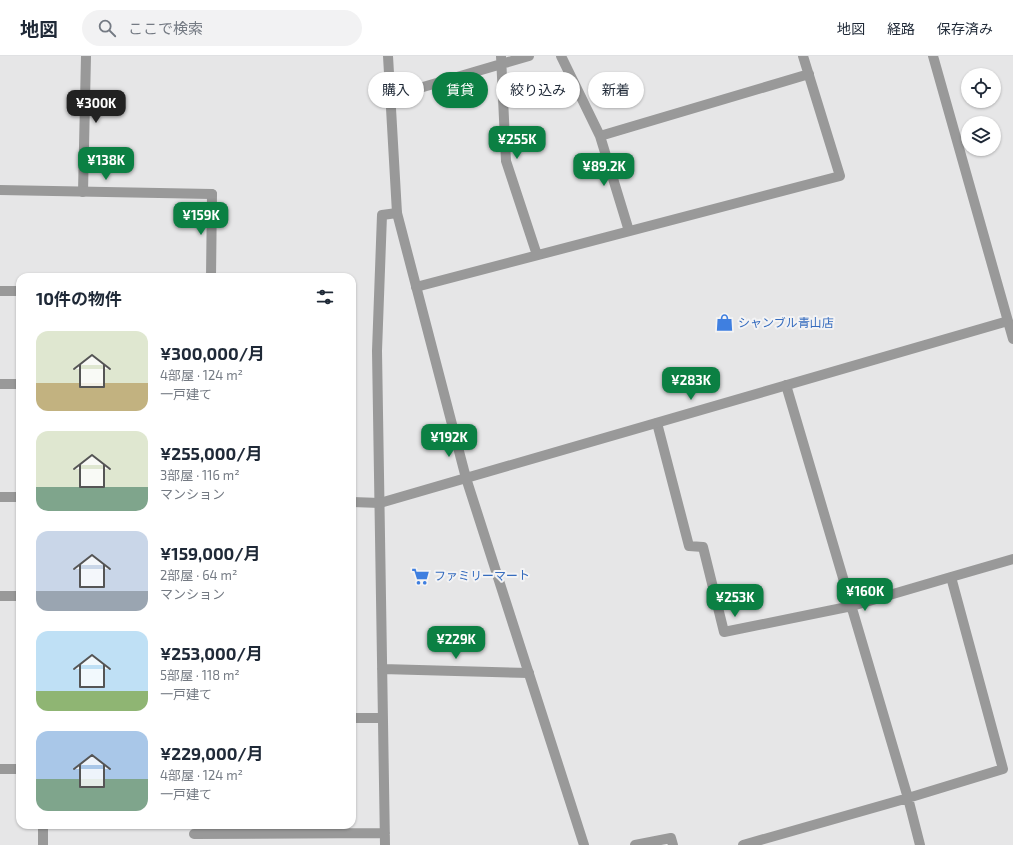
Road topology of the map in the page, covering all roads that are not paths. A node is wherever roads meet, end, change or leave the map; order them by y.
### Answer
1 (86, 56) edge
2 (388, 56) edge
3 (529, 56) edge
4 (562, 56) edge
5 (803, 56) edge
6 (934, 56) edge
7 (500, 60) edge
8 (389, 72) edge
9 (809, 74) junction
10 (424, 86) edge
11 (391, 108) edge
12 (600, 136) junction
13 (0, 190) edge
14 (83, 192) junction
15 (397, 213) junction
16 (629, 231) junction
17 (537, 255) junction
18 (211, 273) edge
19 (416, 287) junction
20 (0, 291) edge
21 (16, 291) edge
22 (1008, 322) junction
23 (1013, 339) edge
24 (0, 384) edge
25 (16, 384) edge
26 (786, 385) junction
27 (656, 423) junction
28 (466, 478) junction
29 (0, 497) edge
30 (16, 497) edge
31 (356, 502) edge
32 (380, 503) junction
33 (1013, 559) edge
34 (951, 576) junction
35 (0, 596) edge
36 (16, 596) edge
37 (852, 606) junction
38 (382, 669) junction
39 (529, 673) junction
40 (356, 718) edge
41 (383, 718) junction
42 (0, 769) edge
43 (16, 769) edge
44 (908, 798) junction
45 (43, 829) edge
46 (385, 833) junction
47 (194, 834) dead end
48 (43, 845) edge
49 (385, 845) edge
50 (584, 845) edge
51 (635, 845) edge
52 (673, 845) edge
53 (743, 845) edge
54 (920, 845) edge

1 - 14 street
2 - 8 street
3 - 7 street
4 - 12 street
5 - 9 street
6 - 22 street
7 - 10 street
7 - 17 street
9 - 12 street
9 - 16 street
11 - 15 street
12 - 16 street
13 - 14 street
14 - 18 street
15 - 19 street
15 - 32 street
16 - 17 street
17 - 19 street
19 - 28 street
20 - 21 street
22 - 23 street
22 - 26 street
24 - 25 street
26 - 27 street
26 - 37 street
27 - 28 street
27 - 37 street
28 - 32 street
28 - 39 street
29 - 30 street
31 - 32 street
32 - 38 street
33 - 34 street
34 - 37 street
34 - 44 street
35 - 36 street
37 - 44 street
38 - 39 street
38 - 41 street
39 - 50 street
40 - 41 street
41 - 46 street
42 - 43 street
44 - 53 street
44 - 54 street
45 - 48 street
46 - 47 street
46 - 49 street
51 - 52 street

